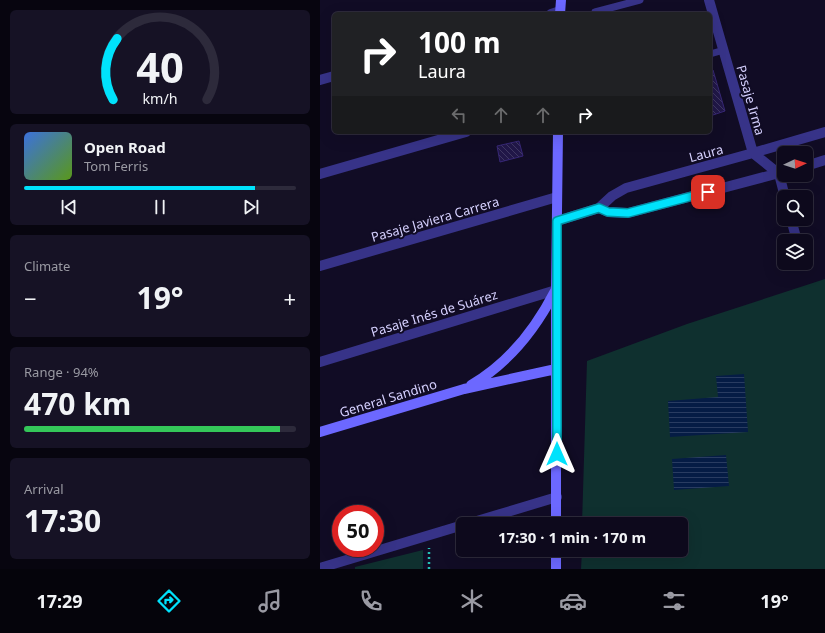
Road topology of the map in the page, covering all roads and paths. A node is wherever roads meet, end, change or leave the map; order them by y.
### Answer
1 (561, 0) edge
2 (640, 0) edge
3 (709, 0) edge
4 (557, 12) edge
5 (595, 12) dead end
6 (724, 50) junction
7 (712, 53) edge
8 (332, 77) edge
9 (320, 80) edge
10 (825, 132) edge
11 (459, 134) edge
12 (558, 134) edge
13 (753, 153) junction
14 (825, 160) edge
15 (813, 164) edge
16 (777, 170) edge
17 (320, 174) edge
18 (777, 174) edge
19 (557, 197) junction
20 (599, 208) junction
21 (557, 221) junction
22 (320, 266) edge
23 (556, 290) junction
24 (320, 362) edge
25 (556, 369) junction
26 (464, 389) junction
27 (320, 432) edge
28 (557, 497) junction
29 (490, 517) edge
30 (556, 517) edge
31 (456, 527) edge
32 (430, 535) junction
33 (556, 557) edge
34 (341, 566) edge
35 (320, 568) edge
36 (429, 569) edge
37 (556, 569) edge

1 - 4 main road
2 - 5 lane
3 - 6 street, Pasaje Irma
6 - 7 lane
6 - 13 street, Pasaje Irma
8 - 9 street
10 - 13 street, Laura
11 - 17 street
12 - 19 main road
13 - 16 street, Pasaje Irma
13 - 20 street, Laura
14 - 15 street
18 - 20 street
19 - 21 main road
19 - 22 street, Pasaje Javiera Carrera
20 - 21 street, Laura
21 - 23 main road
23 - 24 street, Pasaje Inés de Suárez
23 - 25 main road
23 - 26 main road, General Sandino
25 - 26 main road, General Sandino
25 - 28 main road
26 - 27 main road, General Sandino
28 - 29 street
28 - 30 main road
31 - 32 street
32 - 34 street
32 - 36 path
33 - 37 main road
34 - 35 street

